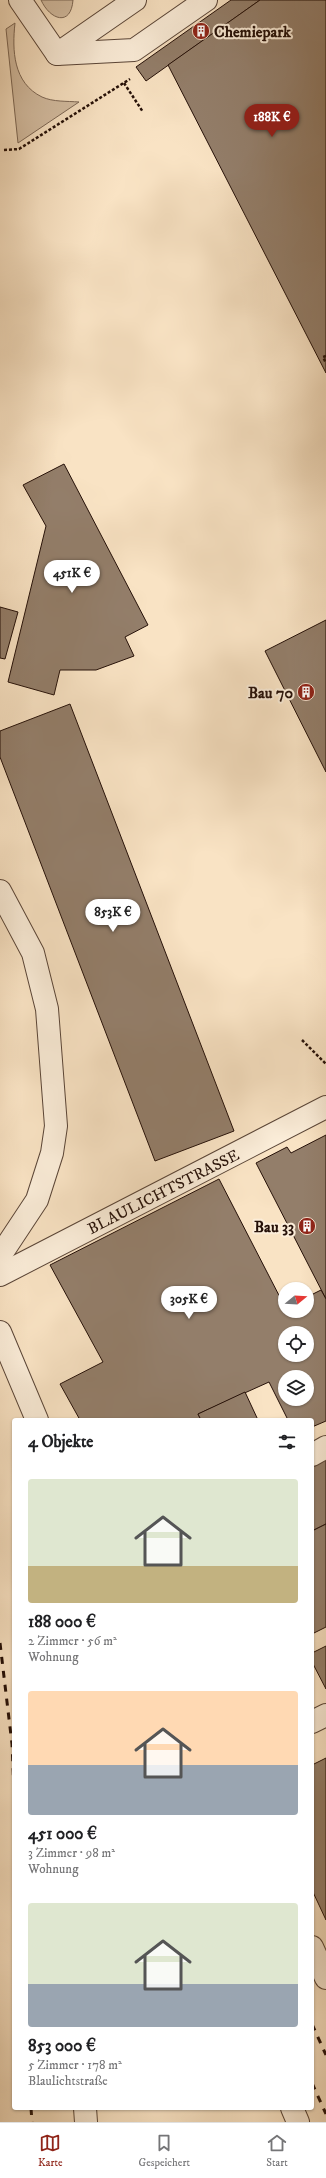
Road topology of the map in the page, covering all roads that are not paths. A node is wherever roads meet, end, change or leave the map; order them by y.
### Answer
1 (20, 0) edge
2 (135, 0) edge
3 (206, 0) edge
4 (57, 54) junction
5 (0, 892) edge
6 (326, 1107) edge
7 (0, 1256) edge
8 (0, 1275) edge
9 (0, 1332) edge
10 (36, 1418) edge
11 (326, 1448) edge
12 (314, 1454) edge
13 (326, 1715) edge
14 (314, 1721) edge
15 (314, 1951) edge
16 (326, 1978) edge
17 (85, 2110) edge
18 (293, 2110) edge
19 (86, 2122) edge
20 (298, 2122) edge

1 - 4 street
2 - 4 street
3 - 4 street
5 - 7 street
6 - 8 street, BLAULICHTSTRASSE
9 - 10 street
11 - 12 street
13 - 14 street
15 - 16 street
17 - 19 street
18 - 20 street

